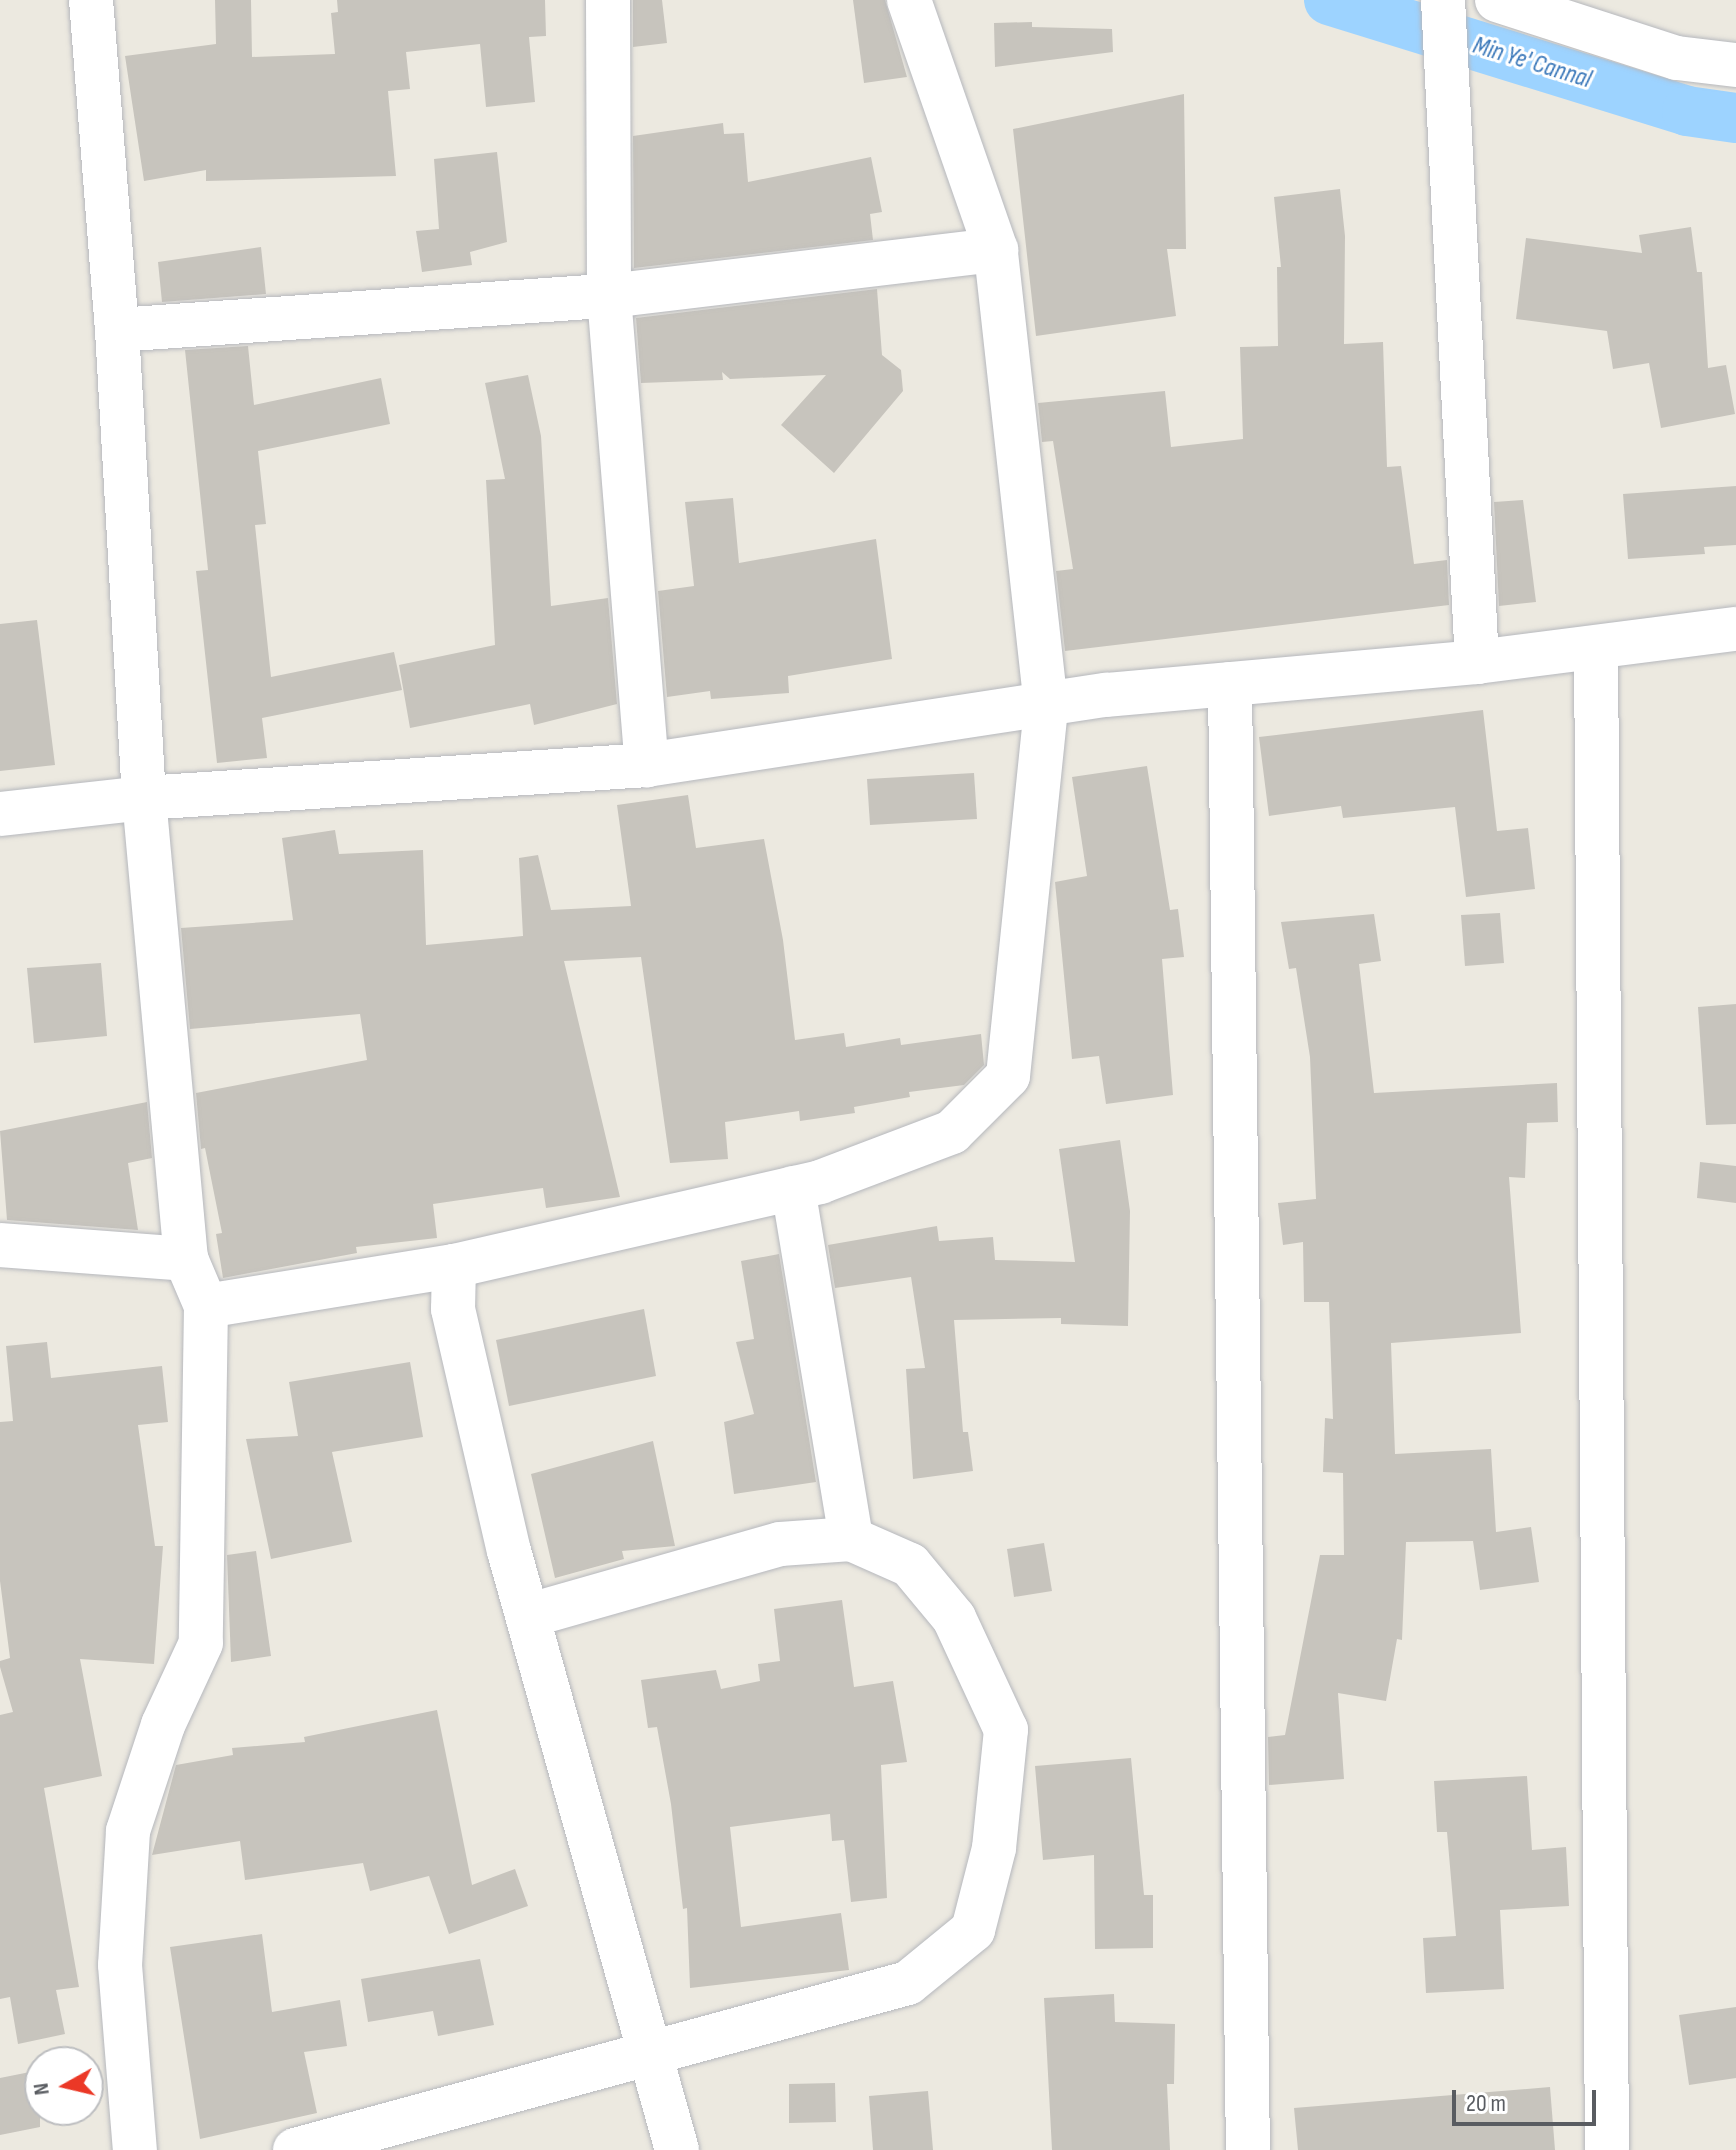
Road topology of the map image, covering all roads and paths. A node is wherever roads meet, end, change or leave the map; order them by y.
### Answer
1 (91, 0) edge
2 (608, 0) edge
3 (909, 0) edge
4 (1497, 0) edge
5 (1444, 7) edge
6 (1736, 65) edge
7 (996, 250) junction
8 (609, 296) junction
9 (117, 330) junction
10 (1736, 629) edge
11 (1596, 648) junction
12 (1477, 662) junction
13 (1230, 684) junction
14 (1046, 706) junction
15 (647, 765) junction
16 (144, 798) junction
17 (0, 814) edge
18 (793, 1188) junction
19 (0, 1245) edge
20 (186, 1259) junction
21 (454, 1266) junction
22 (206, 1306) junction
23 (851, 1539) junction
24 (528, 1616) junction
25 (649, 2050) junction
26 (135, 2150) edge
27 (295, 2150) edge
28 (677, 2150) edge
29 (1248, 2150) edge
30 (1607, 2150) edge

1 - 9 street
2 - 8 street
3 - 7 street
4 - 6 street
5 - 12 street
7 - 8 street
7 - 14 street
8 - 9 street
8 - 15 street
9 - 16 street
10 - 11 street
11 - 12 street
11 - 30 street
12 - 13 street
13 - 14 street
13 - 29 street
14 - 15 street
14 - 18 street
15 - 16 street
16 - 17 street
16 - 20 street
18 - 21 street
18 - 23 street
19 - 20 street
20 - 22 street
21 - 22 street
21 - 24 street
22 - 26 street
23 - 24 street
23 - 25 street
24 - 25 street
25 - 27 street
25 - 28 street

